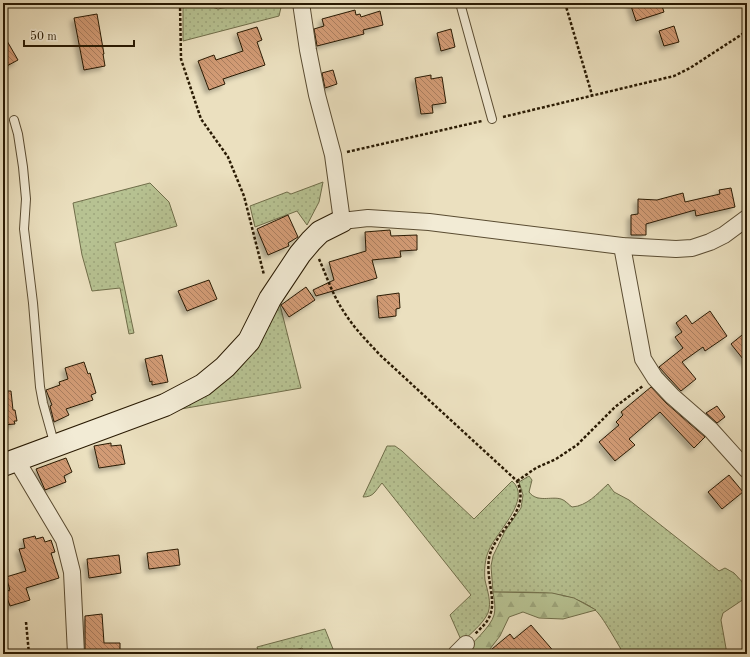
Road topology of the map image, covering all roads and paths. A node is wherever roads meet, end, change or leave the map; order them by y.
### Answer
1 (180, 3) edge
2 (301, 3) edge
3 (460, 3) edge
4 (565, 3) edge
5 (747, 31) edge
6 (592, 95) junction
7 (492, 119) junction
8 (14, 120) dead end
9 (333, 155) junction
10 (747, 218) edge
11 (342, 221) junction
12 (311, 241) junction
13 (622, 246) junction
14 (270, 299) junction
15 (655, 378) junction
16 (55, 446) junction
17 (10, 463) edge
18 (747, 470) edge
19 (517, 481) junction
20 (26, 622) dead end
21 (461, 649) edge
22 (29, 654) edge
23 (76, 654) edge

1 - 14 path
2 - 9 street
3 - 7 lane
4 - 6 path
5 - 6 path
6 - 7 path
7 - 9 path
8 - 16 lane
9 - 11 street
10 - 13 street
11 - 12 street
11 - 13 street
12 - 14 street
12 - 19 path
13 - 15 street
14 - 16 street
15 - 18 street
15 - 19 path
16 - 17 street
17 - 23 street
19 - 21 path
20 - 22 path

